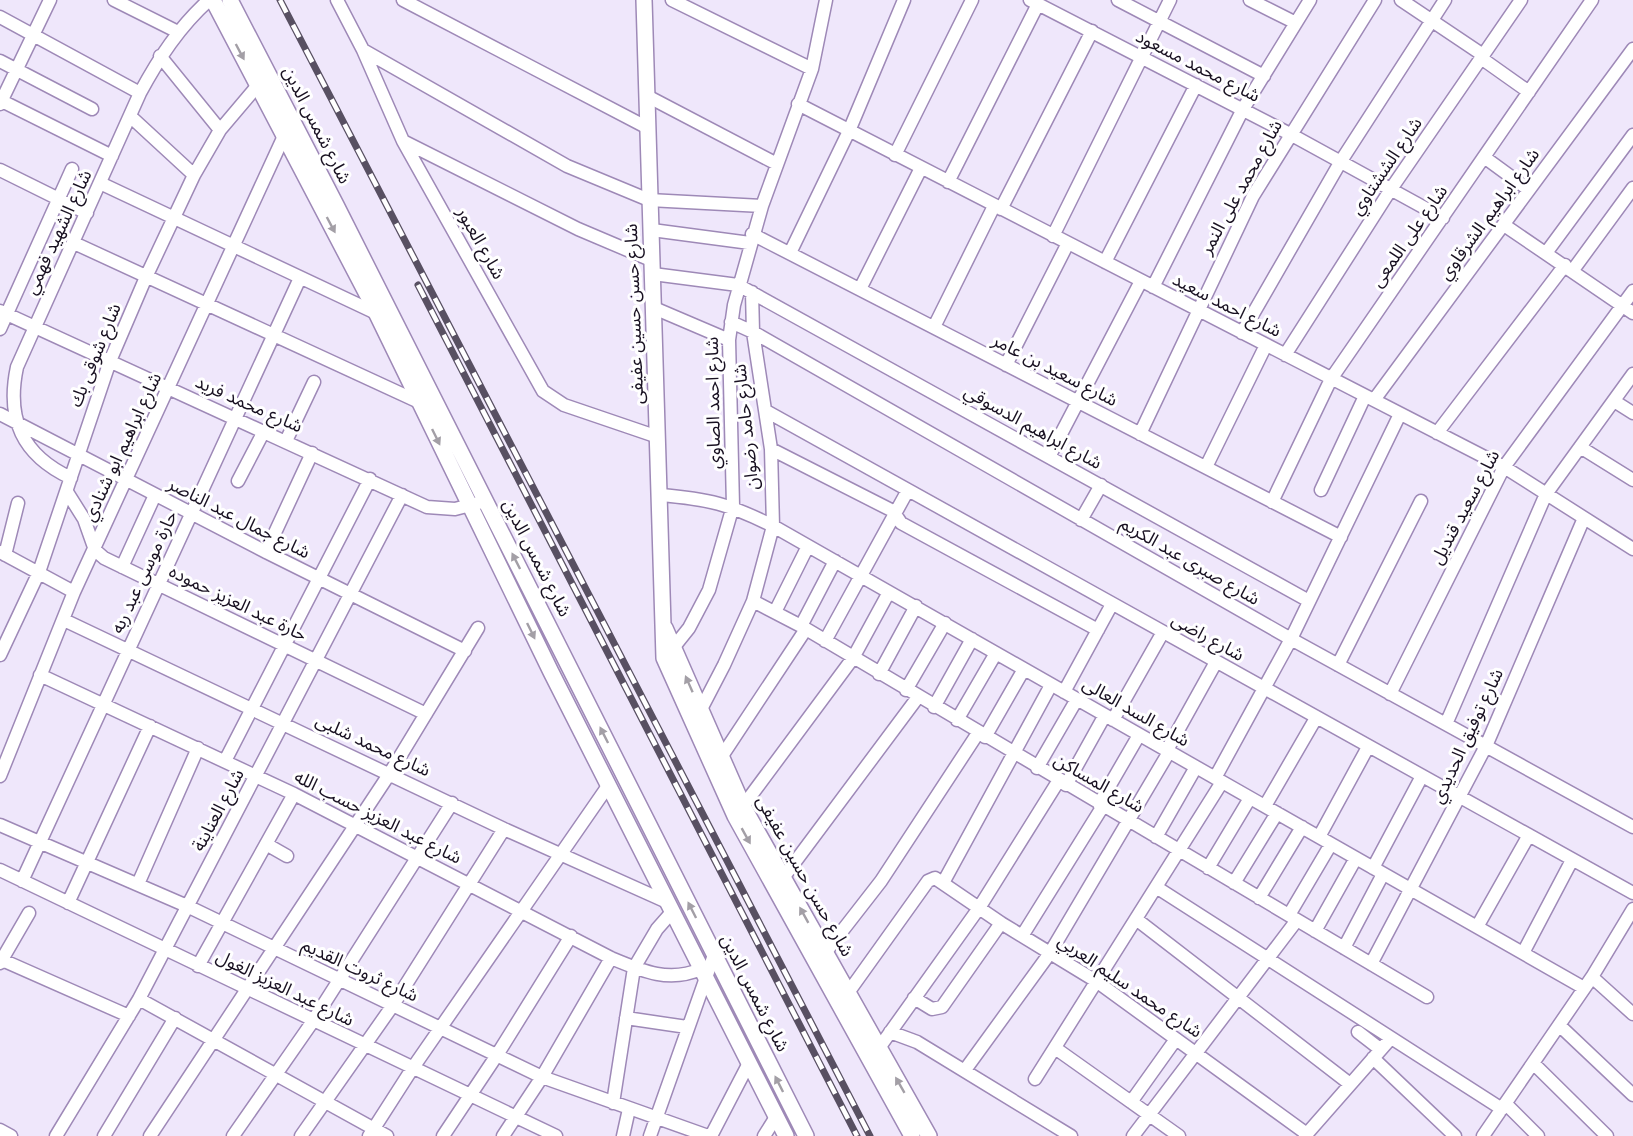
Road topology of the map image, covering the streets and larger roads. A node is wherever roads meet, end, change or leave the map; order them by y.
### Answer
1 (50, 0) edge
2 (114, 0) edge
3 (211, 0) edge
4 (230, 0) edge
5 (337, 0) edge
6 (403, 0) edge
7 (644, 0) edge
8 (672, 0) edge
9 (826, 0) edge
10 (904, 0) edge
11 (972, 0) edge
12 (1118, 0) edge
13 (1170, 0) edge
14 (1250, 0) edge
15 (1310, 0) edge
16 (1376, 0) edge
17 (1401, 0) edge
18 (1445, 0) edge
19 (1521, 0) edge
20 (1592, 0) edge
21 (1034, 2) edge
22 (138, 5) edge
23 (0, 16) edge
24 (1432, 21) junction
25 (1159, 22) junction
26 (1296, 23) junction
27 (1092, 31) junction
28 (178, 32) junction
29 (33, 35) junction
30 (1633, 48) edge
31 (363, 50) junction
32 (160, 56) junction
33 (1482, 56) junction
34 (1142, 57) junction
35 (0, 61) edge
36 (16, 69) junction
37 (812, 69) junction
38 (1264, 76) junction
39 (1196, 85) junction
40 (258, 86) junction
41 (1529, 92) junction
42 (140, 93) junction
43 (648, 96) junction
44 (0, 102) edge
45 (798, 104) junction
46 (92, 109) dead end
47 (1243, 109) junction
48 (130, 116) junction
49 (648, 128) junction
50 (220, 130) junction
51 (849, 131) junction
52 (1290, 134) junction
53 (1633, 135) edge
54 (284, 136) junction
55 (403, 141) junction
56 (895, 155) junction
57 (112, 156) junction
58 (1484, 157) junction
59 (1341, 161) junction
60 (777, 164) junction
61 (921, 168) junction
62 (72, 169) dead end
63 (0, 170) edge
64 (194, 175) junction
65 (948, 182) junction
66 (100, 183) junction
67 (1633, 188) edge
68 (1391, 189) junction
69 (1529, 190) junction
70 (59, 199) junction
71 (649, 200) junction
72 (762, 206) junction
73 (998, 207) junction
74 (87, 213) junction
75 (1443, 218) junction
76 (173, 219) junction
77 (1504, 225) junction
78 (652, 230) junction
79 (1053, 236) junction
80 (751, 238) junction
81 (74, 243) junction
82 (1068, 243) junction
83 (233, 248) junction
84 (790, 253) junction
85 (1546, 253) junction
86 (1105, 262) junction
87 (652, 267) junction
88 (1569, 267) junction
89 (146, 277) junction
90 (300, 279) junction
91 (1141, 280) junction
92 (738, 285) junction
93 (1153, 287) junction
94 (860, 289) junction
95 (1633, 291) edge
96 (752, 292) junction
97 (207, 305) junction
98 (1622, 305) junction
99 (654, 308) junction
100 (1198, 310) junction
101 (3, 313) edge
102 (1633, 313) edge
103 (376, 314) junction
104 (731, 322) junction
105 (34, 326) junction
106 (934, 327) junction
107 (0, 329) edge
108 (753, 332) junction
109 (1242, 333) junction
110 (273, 336) junction
111 (729, 339) junction
112 (1266, 345) junction
113 (1285, 355) junction
114 (110, 361) junction
115 (1006, 365) junction
116 (1633, 374) edge
117 (1331, 378) junction
118 (314, 382) dead end
119 (169, 388) junction
120 (1369, 398) junction
121 (1614, 401) junction
122 (419, 402) junction
123 (1078, 402) junction
124 (766, 411) junction
125 (1633, 413) edge
126 (0, 414) edge
127 (1400, 414) junction
128 (235, 418) junction
129 (15, 422) junction
130 (264, 431) junction
131 (1437, 433) junction
132 (1140, 434) junction
133 (658, 437) junction
134 (286, 441) junction
135 (1580, 447) junction
136 (771, 449) junction
137 (312, 453) junction
138 (76, 455) junction
139 (1049, 457) junction
140 (1206, 467) junction
141 (1504, 467) junction
142 (71, 478) junction
143 (369, 479) junction
144 (1633, 480) edge
145 (126, 481) junction
146 (238, 482) dead end
147 (1101, 485) junction
148 (908, 490) junction
149 (1321, 490) dead end
150 (67, 492) junction
151 (1546, 494) junction
152 (155, 495) junction
153 (402, 495) junction
154 (660, 495) junction
155 (486, 501) junction
156 (1421, 501) dead end
157 (1272, 502) junction
158 (18, 503) dead end
159 (733, 506) junction
160 (470, 507) junction
161 (895, 513) junction
162 (191, 514) junction
163 (1584, 518) junction
164 (1081, 520) junction
165 (773, 526) junction
166 (1341, 537) junction
167 (808, 546) junction
168 (1633, 549) edge
169 (95, 550) junction
170 (266, 552) junction
171 (3, 554) edge
172 (835, 561) junction
173 (122, 567) junction
174 (39, 573) junction
175 (861, 576) junction
176 (319, 578) junction
177 (158, 584) junction
178 (74, 592) junction
179 (889, 592) junction
180 (351, 594) junction
181 (753, 601) junction
182 (1309, 601) junction
183 (1112, 604) junction
184 (916, 606) junction
185 (775, 612) junction
186 (63, 620) junction
187 (945, 623) junction
188 (478, 628) dead end
189 (804, 628) junction
190 (1098, 630) junction
191 (1163, 632) junction
192 (972, 639) junction
193 (1291, 639) junction
194 (825, 641) junction
195 (284, 646) junction
196 (128, 650) junction
197 (465, 651) junction
198 (996, 653) junction
199 (669, 654) junction
200 (0, 655) edge
201 (853, 658) junction
202 (316, 661) junction
203 (1216, 662) junction
204 (1338, 665) junction
205 (1024, 669) junction
206 (879, 674) junction
207 (40, 675) junction
208 (1051, 685) junction
209 (1265, 689) junction
210 (906, 690) junction
211 (1064, 692) junction
212 (1390, 694) junction
213 (918, 697) junction
214 (1077, 699) junction
215 (103, 704) junction
216 (934, 707) junction
217 (252, 708) junction
218 (426, 714) junction
219 (697, 716) junction
220 (1109, 718) junction
221 (1316, 718) junction
222 (957, 720) junction
223 (283, 723) junction
224 (1446, 724) junction
225 (150, 726) junction
226 (981, 735) junction
227 (1139, 735) junction
228 (1486, 746) junction
229 (1368, 747) junction
230 (198, 748) junction
231 (1168, 751) junction
232 (1013, 754) junction
233 (2, 760) edge
234 (225, 761) junction
235 (718, 763) junction
236 (1196, 767) junction
237 (1038, 768) junction
238 (390, 773) junction
239 (256, 775) junction
240 (0, 776) edge
241 (1422, 776) junction
242 (1218, 780) junction
243 (1062, 783) junction
244 (609, 786) junction
245 (294, 794) junction
246 (1459, 797) junction
247 (1250, 798) junction
248 (452, 803) junction
249 (1101, 805) junction
250 (1265, 806) junction
251 (739, 812) junction
252 (1277, 813) junction
253 (1129, 822) junction
254 (0, 825) edge
255 (355, 825) junction
256 (1302, 827) junction
257 (1633, 827) edge
258 (504, 829) junction
259 (1529, 836) junction
260 (1156, 837) junction
261 (1319, 837) junction
262 (40, 842) junction
263 (266, 844) junction
264 (1331, 844) junction
265 (1179, 851) junction
266 (560, 853) junction
267 (287, 856) dead end
268 (417, 858) junction
269 (1356, 858) junction
270 (1572, 860) junction
271 (87, 862) junction
272 (1208, 868) junction
273 (0, 870) edge
274 (1378, 871) junction
275 (783, 878) junction
276 (22, 881) junction
277 (944, 883) junction
278 (138, 884) junction
279 (1234, 884) junction
280 (470, 885) junction
281 (1156, 887) junction
282 (1411, 890) junction
283 (1633, 893) edge
284 (1259, 898) junction
285 (68, 903) junction
286 (187, 906) junction
287 (670, 907) junction
288 (979, 908) junction
289 (1633, 909) edge
290 (521, 911) junction
291 (29, 913) dead end
292 (1293, 918) junction
293 (1136, 919) junction
294 (221, 923) junction
295 (1001, 923) junction
296 (1478, 927) junction
297 (1315, 931) junction
298 (571, 936) junction
299 (1022, 936) junction
300 (1344, 948) junction
301 (273, 949) junction
302 (164, 950) junction
303 (825, 953) junction
304 (1050, 953) junction
305 (1523, 953) junction
306 (714, 955) junction
307 (611, 958) junction
308 (1268, 959) junction
309 (1, 961) edge
310 (1371, 964) junction
311 (198, 966) junction
312 (634, 968) junction
313 (703, 973) junction
314 (1592, 977) junction
315 (339, 979) junction
316 (1096, 981) junction
317 (1584, 988) junction
318 (246, 989) junction
319 (1427, 996) dead end
320 (914, 998) junction
321 (1239, 998) junction
322 (139, 999) junction
323 (844, 999) junction
324 (393, 1005) junction
325 (1633, 1014) edge
326 (129, 1016) junction
327 (175, 1018) junction
328 (626, 1018) junction
329 (313, 1021) junction
330 (1559, 1025) junction
331 (687, 1027) junction
332 (440, 1028) junction
333 (890, 1032) junction
334 (1358, 1032) dead end
335 (1391, 1038) junction
336 (1176, 1039) junction
337 (213, 1040) junction
338 (365, 1046) junction
339 (879, 1048) junction
340 (1055, 1048) junction
341 (1197, 1054) junction
342 (1377, 1054) junction
343 (497, 1055) junction
344 (749, 1063) junction
345 (1533, 1064) junction
346 (412, 1069) junction
347 (965, 1070) junction
348 (276, 1074) junction
349 (542, 1077) junction
350 (1035, 1079) dead end
351 (1350, 1084) junction
352 (1633, 1095) edge
353 (471, 1096) junction
354 (325, 1100) junction
355 (1131, 1102) junction
356 (613, 1103) junction
357 (1504, 1106) junction
358 (629, 1109) junction
359 (1151, 1116) junction
360 (515, 1117) junction
361 (776, 1117) junction
362 (656, 1119) junction
363 (0, 1130) edge
364 (372, 1132) edge
365 (1063, 1134) edge
366 (1306, 1135) edge
367 (11, 1136) edge
368 (56, 1136) edge
369 (105, 1136) edge
370 (150, 1136) edge
371 (233, 1136) edge
372 (301, 1136) edge
373 (387, 1136) edge
374 (443, 1136) edge
375 (503, 1136) edge
376 (556, 1136) edge
377 (623, 1136) edge
378 (650, 1136) edge
379 (710, 1136) edge
380 (764, 1136) edge
381 (786, 1136) edge
382 (806, 1136) edge
383 (912, 1136) edge
384 (928, 1136) edge
385 (1133, 1136) edge
386 (1179, 1136) edge
387 (1455, 1136) edge
388 (1484, 1136) edge
389 (1538, 1136) edge
390 (1607, 1136) edge

1 - 29 street
2 - 22 street
3 - 28 street, شارع الشهيد فهمي
3 -> 40 street, شارع شمس الدين
4 - 155 street, شارع شمس الدين
5 - 31 street, شارع العبور
6 - 49 street
7 - 43 street, شارع حسن حسين عفيفى
8 - 37 street
9 - 37 street, شارع احمد الصاوي
10 - 51 street
11 - 56 street
12 - 25 street
13 - 25 street
14 - 26 street
15 - 26 street
16 - 52 street, شارع محمد على النمر
17 - 24 street
18 - 24 street
19 - 33 street, شارع الششتاوي
20 - 41 street, شارع على اللمعى
21 - 27 street, شارع محمد مسعود
21 - 65 street
22 - 28 street
23 - 29 street
24 - 33 street
24 - 59 street
25 - 34 street
25 - 38 street
26 - 38 street
27 - 34 street, شارع محمد مسعود
27 - 73 street
28 - 32 street, شارع الشهيد فهمي
29 - 36 street
29 - 42 street
30 - 69 street, شارع ابراهيم الشرقاوي
31 - 55 street, شارع العبور
31 - 71 street
32 - 42 street, شارع الشهيد فهمي
32 - 50 street
33 - 41 street
33 - 68 street, شارع الششتاوي
34 - 39 street, شارع محمد مسعود
34 - 79 street
35 - 36 street
36 - 44 street
36 - 46 street
37 - 45 street, شارع احمد الصاوي
38 - 47 street
39 - 47 street, شارع محمد مسعود
39 - 86 street
40 - 50 street, شارع شوقى بك
40 - 54 street, شارع شمس الدين
41 - 58 street, شارع على اللمعى
42 - 48 street, شارع الشهيد فهمي
43 - 49 street, شارع حسن حسين عفيفى
43 - 60 street
44 - 57 street
45 - 51 street, شارع احمد سعيد
45 - 60 street, شارع احمد الصاوي
47 - 52 street, شارع محمد مسعود
47 - 93 street
48 - 57 street, شارع الشهيد فهمي
48 - 64 street
49 - 71 street, شارع حسن حسين عفيفى
50 - 64 street, شارع شوقى بك
51 - 56 street, شارع احمد سعيد
51 - 84 street
52 - 59 street, شارع محمد مسعود
52 - 100 street, شارع محمد على النمر
53 - 85 street
54 - 83 street, شارع ابراهيم ابو شنادي
54 -> 103 street, شارع شمس الدين
55 - 87 street, شارع ابراهيم الدسوقي
55 - 133 street, شارع العبور
56 - 61 street, شارع احمد سعيد
57 - 66 street, شارع الشهيد فهمي
58 - 69 street
58 - 75 street, شارع على اللمعى
59 - 68 street, شارع محمد مسعود
59 - 109 street
60 - 72 street, شارع احمد الصاوي
61 - 65 street, شارع احمد سعيد
61 - 94 street
62 - 70 street
63 - 70 street
64 - 76 street, شارع شوقى بك
65 - 73 street, شارع احمد سعيد
66 - 74 street, شارع الشهيد فهمي
66 - 76 street
67 - 88 street
68 - 75 street, شارع محمد مسعود
68 - 113 street, شارع الششتاوي
69 - 77 street, شارع ابراهيم الشرقاوي
70 - 74 street
70 - 101 street
71 - 72 street
71 - 78 street, شارع حسن حسين عفيفى
72 - 80 street, شارع احمد الصاوي
73 - 79 street, شارع احمد سعيد
73 - 106 street
74 - 81 street, شارع الشهيد فهمي
75 - 117 street, شارع على اللمعى
76 - 83 street
76 - 89 street, شارع شوقى بك
77 - 85 street
77 - 120 street, شارع ابراهيم الشرقاوي
78 - 80 street, شارع سعيد بن عامر
78 - 87 street, شارع حسن حسين عفيفى
79 - 82 street, شارع احمد سعيد
80 - 84 street, شارع سعيد بن عامر
80 - 92 street, شارع احمد الصاوي
81 - 89 street
81 - 105 street, شارع الشهيد فهمي
82 - 86 street, شارع احمد سعيد
82 - 115 street
83 - 90 street
83 - 97 street, شارع ابراهيم ابو شنادي
84 - 94 street, شارع سعيد بن عامر
85 - 88 street
86 - 91 street, شارع احمد سعيد
87 - 92 street, شارع ابراهيم الدسوقي
87 - 99 street, شارع حسن حسين عفيفى
88 - 98 street
88 - 131 street
89 - 97 street
89 - 114 street, شارع شوقى بك
90 - 103 street
90 - 110 street, حارة موسى عبد ربه
91 - 93 street, شارع احمد سعيد
91 - 123 street
92 - 96 street, شارع ابراهيم الدسوقي
92 - 104 street, شارع احمد الصاوي
93 - 100 street, شارع احمد سعيد
94 - 106 street, شارع سعيد بن عامر
95 - 98 street, شارع سعيد قنديل
96 - 108 street, شارع حامد رضوان
96 - 139 street, شارع ابراهيم الدسوقي
97 - 110 street
97 - 119 street, شارع ابراهيم ابو شنادي
98 - 102 street
98 - 141 street, شارع سعيد قنديل
99 - 111 street
99 - 133 street, شارع حسن حسين عفيفى
100 - 109 street, شارع احمد سعيد
100 - 132 street, شارع محمد على النمر
101 - 105 street, شارع محمد فريد
101 - 107 street
103 - 122 street, شارع شمس الدين
104 - 108 street, شارع صبرى عبد الكريم
104 - 111 street, شارع احمد الصاوي
105 - 114 street, شارع محمد فريد
105 - 129 street, شارع الشهيد فهمي
106 - 115 street, شارع سعيد بن عامر
108 - 124 street, شارع حامد رضوان
108 - 164 street, شارع صبرى عبد الكريم
109 - 112 street, شارع احمد سعيد
110 - 122 street
110 - 128 street, حارة موسى عبد ربه
111 - 159 street, شارع احمد الصاوي
112 - 113 street, شارع احمد سعيد
112 - 140 street
113 - 117 street, شارع احمد سعيد
114 - 119 street, شارع محمد فريد
114 - 138 street, شارع شوقى بك
115 - 123 street, شارع سعيد بن عامر
116 - 121 street
117 - 120 street, شارع احمد سعيد
117 - 157 street, شارع على اللمعى
118 - 134 street
119 - 128 street, شارع محمد فريد
119 - 145 street, شارع ابراهيم ابو شنادي
120 - 127 street, شارع احمد سعيد
120 - 149 street, شارع ابراهيم الشرقاوي
121 - 125 street
121 - 135 street
122 -> 160 street, شارع شمس الدين
123 - 132 street, شارع سعيد بن عامر
123 - 139 street
124 - 136 street, شارع حامد رضوان
124 - 148 street, شارع راضى
126 - 129 street, شارع جمال عبد الناصر
127 - 131 street, شارع احمد سعيد
127 - 166 street
128 - 130 street, شارع محمد فريد
128 - 162 street, حارة موسى عبد ربه
129 - 138 street, شارع جمال عبد الناصر
129 - 142 street, شارع الشهيد فهمي
130 - 134 street, شارع محمد فريد
130 - 146 street
131 - 141 street, شارع احمد سعيد
132 - 140 street, شارع سعيد بن عامر
133 - 154 street, شارع حسن حسين عفيفى
134 - 137 street, شارع محمد فريد
135 - 144 street
135 - 151 street
136 - 161 street
136 - 165 street, شارع حامد رضوان
137 - 143 street, شارع محمد فريد
137 - 170 street
138 - 142 street, شارع شوقى بك
138 - 145 street, شارع جمال عبد الناصر
139 - 147 street, شارع ابراهيم الدسوقي
140 - 157 street, شارع سعيد بن عامر
141 - 151 street, شارع احمد سعيد
141 - 212 street, شارع سعيد قنديل
142 - 150 street, شارع شوقى بك
143 - 153 street, شارع محمد فريد
143 - 176 street
145 - 152 street, شارع جمال عبد الناصر
145 - 169 street, شارع ابراهيم ابو شنادي
147 - 164 street
147 - 182 street, شارع ابراهيم الدسوقي
148 - 161 street
148 - 183 street, شارع راضى
150 - 169 street
150 - 174 street, شارع شوقى بك
151 - 163 street, شارع احمد سعيد
151 - 224 street
152 - 162 street, شارع جمال عبد الناصر
152 - 173 street
153 - 160 street, شارع محمد فريد
153 - 180 street, شارع العناينة
154 - 159 street, شارع السد العالى
154 - 199 street, شارع حسن حسين عفيفى
155 - 160 street, شارع محمد فريد
306 -> 155 street, شارع شمس الدين
156 - 204 street
157 - 166 street, شارع سعيد بن عامر
158 - 171 street
159 - 165 street, شارع السد العالى
159 - 199 street, شارع احمد الصاوي
160 -> 244 street, شارع شمس الدين
161 - 175 street
161 - 190 street
162 - 170 street, شارع جمال عبد الناصر
162 - 177 street, حارة موسى عبد ربه
163 - 168 street, شارع احمد سعيد
163 - 228 street, شارع توفيق الحديدي
164 - 193 street, شارع صبرى عبد الكريم
165 - 167 street, شارع السد العالى
165 - 181 street, شارع حامد رضوان
166 - 182 street
167 - 172 street, شارع السد العالى
167 - 185 street
169 - 173 street, حارة عبد العزيز حموده
169 - 178 street, شارع ابراهيم ابو شنادي
170 - 176 street, شارع جمال عبد الناصر
171 - 174 street
172 - 175 street, شارع السد العالى
172 - 189 street
173 - 177 street, حارة عبد العزيز حموده
174 - 178 street
174 - 200 street, شارع شوقى بك
175 - 179 street, شارع السد العالى
175 - 194 street
176 - 180 street, شارع جمال عبد الناصر
176 - 195 street
177 - 195 street, حارة عبد العزيز حموده
177 - 196 street, حارة موسى عبد ربه
178 - 186 street, شارع ابراهيم ابو شنادي
179 - 184 street, شارع السد العالى
179 - 201 street
180 - 197 street, شارع جمال عبد الناصر
180 - 202 street, شارع العناينة
181 - 185 street, شارع المساكن
181 - 219 street, شارع حامد رضوان
182 - 193 street
183 - 190 street
183 - 191 street, شارع راضى
184 - 187 street, شارع السد العالى
184 - 206 street
185 - 189 street, شارع المساكن
186 - 196 street, شارع محمد شلبى
186 - 207 street, شارع ابراهيم ابو شنادي
187 - 192 street, شارع السد العالى
187 - 210 street
188 - 197 street
189 - 194 street, شارع المساكن
189 - 235 street
190 - 211 street
191 - 203 street, شارع راضى
191 - 220 street
192 - 198 street, شارع السد العالى
192 - 216 street
193 - 204 street, شارع صبرى عبد الكريم
193 - 209 street
194 - 201 street, شارع المساكن
195 - 202 street, حارة عبد العزيز حموده
195 - 217 street
196 - 215 street, حارة موسى عبد ربه
196 - 217 street, شارع محمد شلبى
197 - 218 street
198 - 205 street, شارع السد العالى
198 - 222 street
199 - 219 street, شارع حسن حسين عفيفى
201 - 206 street, شارع المساكن
201 - 251 street
202 - 218 street, حارة عبد العزيز حموده
202 - 223 street, شارع العناينة
203 - 209 street, شارع راضى
203 - 231 street
204 - 212 street, شارع صبرى عبد الكريم
205 - 208 street, شارع السد العالى
205 - 226 street
206 - 210 street, شارع المساكن
207 - 215 street, شارع عبد العزيز حسب الله
207 - 233 street, شارع ابراهيم ابو شنادي
208 - 211 street, شارع السد العالى
208 - 232 street
209 - 221 street, شارع راضى
209 - 242 street
210 - 213 street, شارع المساكن
211 - 214 street, شارع السد العالى
212 - 224 street, شارع صبرى عبد الكريم
213 - 216 street, شارع المساكن
213 - 275 street
214 - 220 street, شارع السد العالى
214 - 237 street
215 - 225 street, شارع عبد العزيز حسب الله
215 - 262 street, حارة موسى عبد ربه
216 - 222 street, شارع المساكن
217 - 223 street, شارع محمد شلبى
217 - 234 street
218 - 238 street
219 - 235 street, شارع حسن حسين عفيفى
220 - 227 street, شارع السد العالى
220 - 243 street
221 - 229 street, شارع راضى
221 - 250 street
222 - 226 street, شارع المساكن
223 - 238 street, شارع محمد شلبى
223 - 239 street, شارع العناينة
224 - 228 street, شارع صبرى عبد الكريم
225 - 230 street, شارع عبد العزيز حسب الله
225 - 271 street
226 - 232 street, شارع المساكن
226 - 303 street
227 - 231 street, شارع السد العالى
227 - 249 street
228 - 246 street, شارع توفيق الحديدي
228 - 257 street, شارع صبرى عبد الكريم
229 - 241 street, شارع راضى
229 - 261 street
230 - 234 street, شارع عبد العزيز حسب الله
230 - 278 street
231 - 236 street, شارع السد العالى
231 - 253 street
232 - 237 street, شارع المساكن
232 - 277 street
233 - 240 street, شارع ابراهيم ابو شنادي
234 - 239 street, شارع عبد العزيز حسب الله
235 - 251 street, شارع حسن حسين عفيفى
236 - 242 street, شارع السد العالى
236 - 260 street
237 - 243 street, شارع المساكن
238 - 248 street, شارع محمد شلبى
238 - 255 street
239 - 245 street, شارع عبد العزيز حسب الله
239 - 286 street, شارع العناينة
241 - 246 street, شارع راضى
241 - 274 street
242 - 247 street, شارع السد العالى
242 - 265 street
243 - 249 street, شارع المساكن
243 - 288 street
244 - 266 street
244 - 287 street, شارع شمس الدين
245 - 255 street, شارع عبد العزيز حسب الله
245 - 263 street
246 - 259 street, شارع راضى
246 - 282 street, شارع توفيق الحديدي
247 - 250 street, شارع السد العالى
247 - 272 street
248 - 258 street, شارع محمد شلبى
248 - 268 street
249 - 253 street, شارع المساكن
249 - 299 street
250 - 252 street, شارع السد العالى
251 - 275 street, شارع حسن حسين عفيفى
251 -> 323 street, شارع حسن حسين عفيفى
252 - 256 street, شارع السد العالى
252 - 279 street
253 - 260 street, شارع المساكن
253 - 304 street
254 - 262 street, شارع ثروت القديم
255 - 268 street, شارع عبد العزيز حسب الله
255 - 301 street
256 - 261 street, شارع السد العالى
256 - 284 street
258 - 266 street, شارع محمد شلبى
258 - 280 street
259 - 270 street, شارع راضى
259 - 296 street
260 - 265 street, شارع المساكن
261 - 264 street, شارع السد العالى
262 - 271 street, شارع ثروت القديم
262 - 276 street, حارة موسى عبد ربه
263 - 267 street
263 - 294 street
264 - 269 street, شارع السد العالى
264 - 292 street
265 - 272 street, شارع المساكن
265 - 281 street
266 - 287 street, شارع محمد شلبى
266 - 290 street
268 - 280 street, شارع عبد العزيز حسب الله
268 - 315 street
269 - 274 street, شارع السد العالى
269 - 297 street
270 - 283 street, شارع راضى
270 - 305 street
271 - 278 street, شارع ثروت القديم
271 - 285 street
272 - 279 street, شارع المساكن
273 - 276 street, شارع عبد العزيز الغول
274 - 282 street, شارع السد العالى
274 - 300 street
303 -> 275 street, شارع حسن حسين عفيفى
276 - 285 street, شارع عبد العزيز الغول
277 - 288 street, شارع محمد سليم العربي
277 - 323 street, شارع محمد سليم العربي
278 - 286 street, شارع ثروت القديم
279 - 284 street, شارع المساكن
280 - 290 street, شارع عبد العزيز حسب الله
280 - 324 street
281 - 293 street
281 - 308 street
282 - 296 street, شارع السد العالى
282 - 310 street, شارع توفيق الحديدي
284 - 292 street, شارع المساكن
285 - 302 street, شارع عبد العزيز الغول
286 - 294 street, شارع ثروت القديم
286 - 302 street, شارع العناينة
287 - 312 street
287 - 313 street, شارع شمس الدين
288 - 295 street, شارع محمد سليم العربي
288 - 320 street
289 - 314 street
290 - 298 street, شارع عبد العزيز حسب الله
290 - 332 street
291 - 309 street
292 - 297 street, شارع المساكن
292 - 308 street
293 - 316 street
293 - 321 street
294 - 301 street, شارع ثروت القديم
294 - 311 street
295 - 299 street, شارع محمد سليم العربي
295 - 320 street
296 - 305 street, شارع السد العالى
297 - 300 street, شارع المساكن
298 - 307 street, شارع عبد العزيز حسب الله
298 - 343 street
299 - 304 street, شارع محمد سليم العربي
300 - 310 street, شارع المساكن
301 - 315 street, شارع ثروت القديم
301 - 318 street
302 - 311 street, شارع عبد العزيز الغول
302 - 322 street, شارع العناينة
303 - 323 street, شارع حسن حسين عفيفى
304 - 316 street, شارع محمد سليم العربي
304 - 347 street
305 - 317 street, شارع السد العالى
306 - 313 street
382 -> 306 street, شارع شمس الدين
307 - 312 street, شارع عبد العزيز حسب الله
307 - 349 street
308 - 321 street
308 - 335 street
309 - 326 street
310 - 319 street, شارع المساكن
311 - 318 street, شارع عبد العزيز الغول
312 - 313 street, شارع عبد العزيز حسب الله
312 - 328 street
313 - 331 street
313 - 344 street, شارع شمس الدين
314 - 317 street
314 - 325 street
315 - 324 street, شارع ثروت القديم
315 - 329 street
316 - 336 street, شارع محمد سليم العربي
316 - 340 street
317 - 330 street
318 - 329 street, شارع عبد العزيز الغول
318 - 337 street
320 - 333 street
321 - 341 street
321 - 351 street
322 - 326 street, شارع العناينة
322 - 327 street
323 - 339 street, شارع حسن حسين عفيفى
323 - 383 street, شارع حسن حسين عفيفى
324 - 332 street, شارع ثروت القديم
324 - 338 street
326 - 368 street, شارع العناينة
327 - 337 street
327 - 369 street
328 - 331 street
328 - 356 street
329 - 338 street, شارع عبد العزيز الغول
329 - 348 street
330 - 345 street
330 - 352 street
331 - 362 street
332 - 343 street, شارع ثروت القديم
332 - 346 street
333 - 339 street
333 - 347 street
334 - 342 street
335 - 342 street
335 - 357 street
336 - 341 street, شارع محمد سليم العربي
336 - 355 street
337 - 348 street
337 - 370 street
338 - 346 street, شارع عبد العزيز الغول
338 - 354 street
384 -> 339 street, شارع حسن حسين عفيفى
340 - 350 street
340 - 355 street
341 - 359 street
341 - 366 street, شارع محمد سليم العربي
342 - 351 street
342 - 387 street
343 - 349 street, شارع ثروت القديم
343 - 353 street
344 - 361 street, شارع شمس الدين
344 - 379 street
345 - 357 street
345 - 390 street
346 - 353 street, شارع عبد العزيز الغول
346 - 364 street
347 - 365 street
348 - 354 street
348 - 371 street
349 - 356 street, شارع ثروت القديم
349 - 360 street
351 - 366 street
353 - 360 street, شارع عبد العزيز الغول
353 - 374 street
354 - 364 street
354 - 372 street
355 - 359 street
356 - 358 street, شارع ثروت القديم
357 - 388 street
357 - 389 street
358 - 362 street, شارع ثروت القديم
358 - 377 street
359 - 385 street
359 - 386 street
360 - 375 street
360 - 376 street, شارع عبد العزيز الغول
361 - 380 street
361 - 381 street, شارع شمس الدين
362 - 378 street
362 - 379 street, شارع ثروت القديم
363 - 367 street
364 - 373 street

